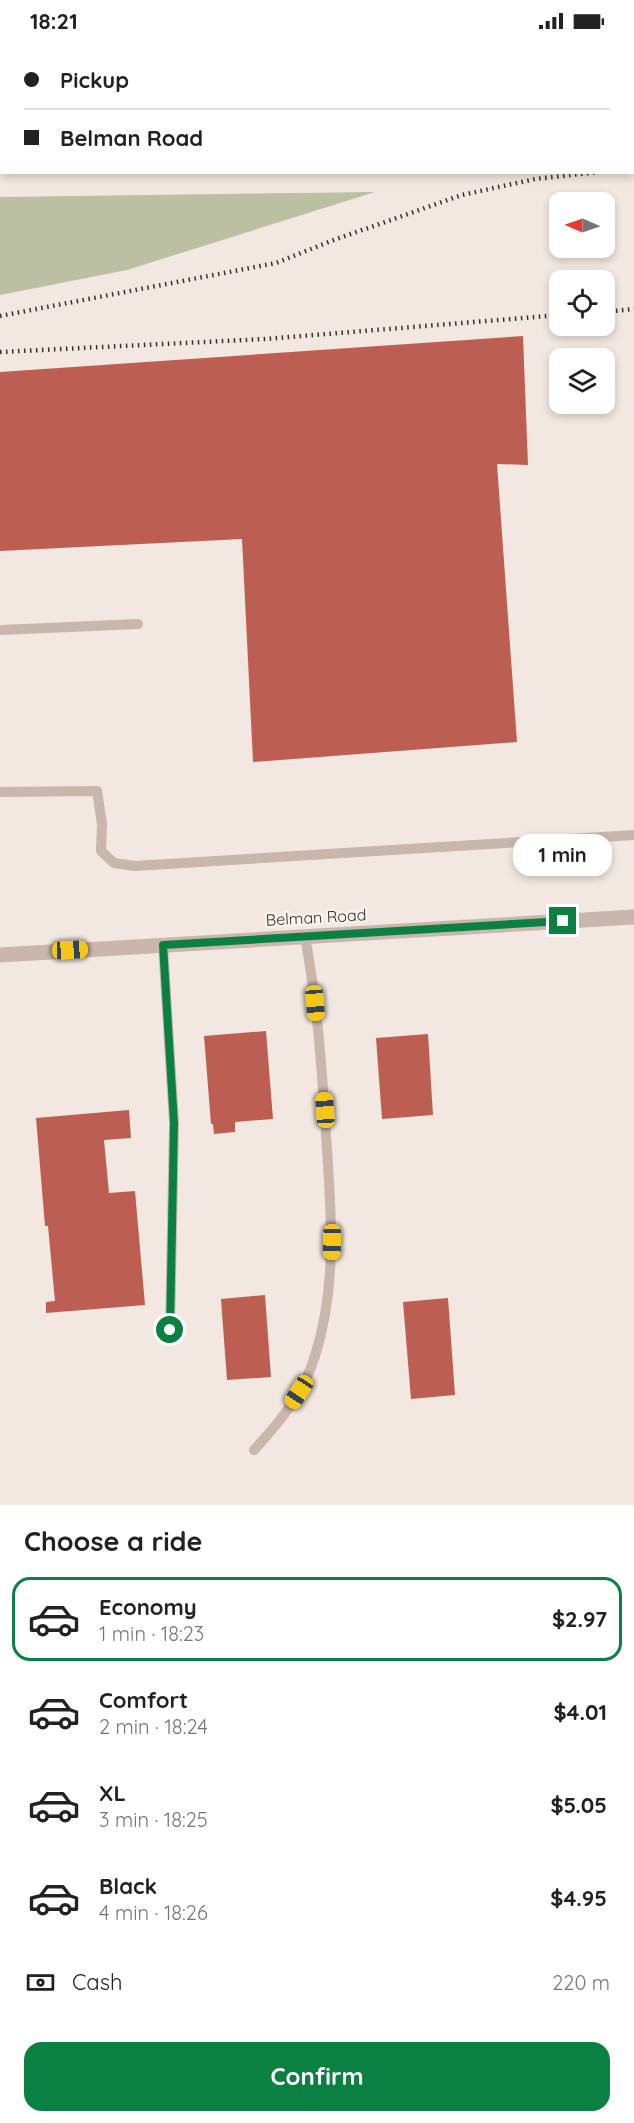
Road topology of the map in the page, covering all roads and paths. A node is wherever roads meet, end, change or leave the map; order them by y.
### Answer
1 (138, 624) dead end
2 (0, 630) edge
3 (0, 792) edge
4 (634, 835) edge
5 (634, 917) edge
6 (304, 936) junction
7 (163, 945) junction
8 (0, 955) edge
9 (170, 1330) dead end
10 (254, 1450) dead end

1 - 2 lane
3 - 4 lane
5 - 6 street, Belman Road
6 - 7 street, Belman Road
6 - 10 lane
7 - 8 street, Belman Road
7 - 9 lane

